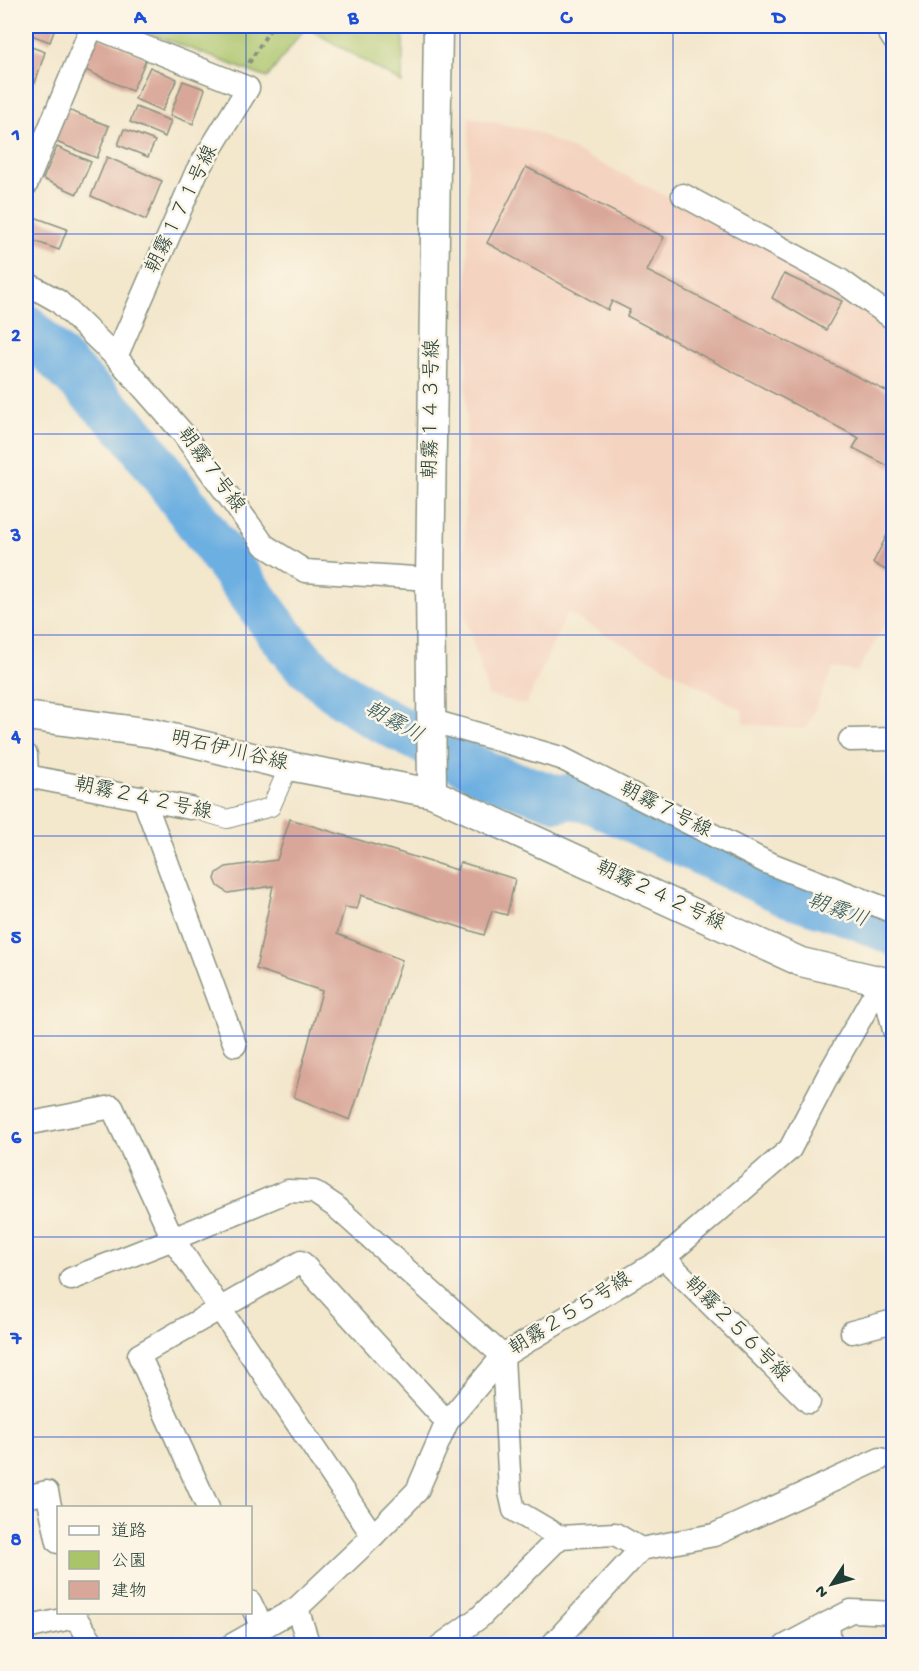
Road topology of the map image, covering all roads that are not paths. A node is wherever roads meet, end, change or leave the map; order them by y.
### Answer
1 (92, 26) edge
2 (438, 26) edge
3 (885, 26) edge
4 (894, 40) edge
5 (26, 186) edge
6 (683, 195) dead end
7 (26, 283) edge
8 (894, 319) edge
9 (116, 357) junction
10 (430, 579) junction
11 (26, 716) edge
12 (432, 726) junction
13 (894, 739) edge
14 (850, 740) dead end
15 (288, 766) junction
16 (26, 769) edge
17 (432, 793) junction
18 (143, 797) junction
19 (190, 808) joint
20 (894, 912) edge
21 (888, 982) edge
22 (894, 1030) edge
23 (235, 1045) dead end
24 (26, 1124) edge
25 (173, 1239) junction
26 (664, 1258) junction
27 (71, 1279) dead end
28 (219, 1307) junction
29 (894, 1322) edge
30 (852, 1332) dead end
31 (503, 1356) junction
32 (809, 1402) dead end
33 (447, 1422) junction
34 (880, 1459) dead end
35 (26, 1497) edge
36 (207, 1506) edge
37 (373, 1536) junction
38 (57, 1537) edge
39 (561, 1537) junction
40 (641, 1549) junction
41 (252, 1606) edge
42 (297, 1608) junction
43 (894, 1613) edge
44 (75, 1615) edge
45 (828, 1623) junction
46 (262, 1627) junction
47 (26, 1628) edge
48 (95, 1646) edge
49 (230, 1646) edge
50 (309, 1646) edge
51 (440, 1646) edge
52 (551, 1646) edge
53 (785, 1646) edge
54 (830, 1646) edge

1 - 5 street
1 - 9 street, 朝霧１７１号線
2 - 10 street, 朝霧１４３号線
3 - 4 street
6 - 8 street
7 - 9 street, 朝霧７号線
9 - 10 street, 朝霧７号線
10 - 12 street, 朝霧１４３号線
11 - 15 street, 明石伊川谷線
12 - 17 street, 朝霧１４３号線
12 - 20 street, 朝霧７号線
13 - 14 street
15 - 17 street, 明石伊川谷線
15 - 19 street, 朝霧２４２号線
16 - 18 street, 朝霧２４２号線
17 - 21 street, 朝霧２４２号線
18 - 19 street, 朝霧２４２号線
18 - 23 street
21 - 22 street
21 - 26 street, 朝霧２５５号線
24 - 25 street
25 - 27 street
25 - 28 street
25 - 31 street
26 - 31 street, 朝霧２５５号線
26 - 32 street, 朝霧２５６号線
28 - 33 street
28 - 36 street
28 - 37 street
29 - 30 street
31 - 33 street
31 - 39 street, 朝霧２５５号線
33 - 37 street
34 - 40 street
35 - 38 street
37 - 42 street
39 - 40 street
39 - 51 street
40 - 52 street
41 - 46 street
42 - 46 street
42 - 50 street
43 - 45 street
44 - 47 street
44 - 48 street
45 - 53 street
45 - 54 street
46 - 49 street

